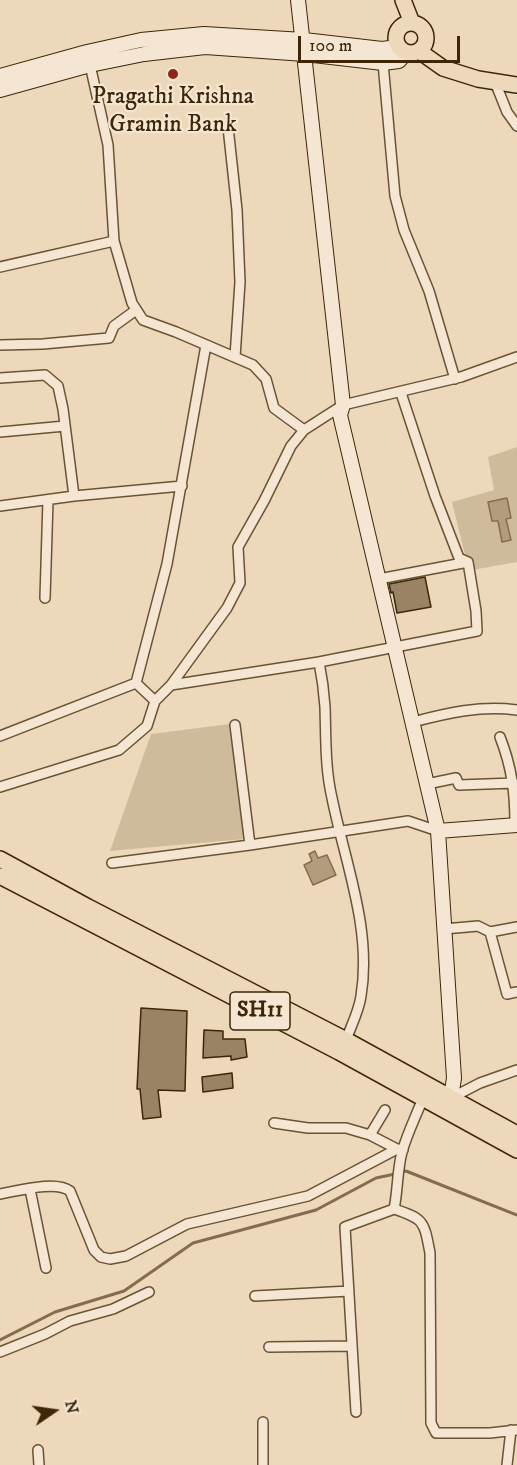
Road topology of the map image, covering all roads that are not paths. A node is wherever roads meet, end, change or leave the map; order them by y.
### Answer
1 (298, 0) edge
2 (403, 0) edge
3 (412, 23) junction
4 (304, 47) junction
5 (408, 50) junction
6 (383, 63) junction
7 (90, 65) junction
8 (0, 76) edge
9 (495, 82) junction
10 (517, 86) edge
11 (0, 90) edge
12 (517, 126) edge
13 (228, 127) dead end
14 (114, 242) junction
15 (0, 267) edge
16 (136, 310) junction
17 (0, 345) edge
18 (206, 345) junction
19 (235, 357) junction
20 (517, 357) edge
21 (0, 378) edge
22 (455, 379) junction
23 (401, 393) junction
24 (344, 405) junction
25 (65, 426) junction
26 (304, 430) junction
27 (0, 432) edge
28 (182, 486) junction
29 (74, 496) junction
30 (48, 500) junction
31 (0, 506) edge
32 (468, 562) junction
33 (379, 579) junction
34 (45, 598) dead end
35 (395, 648) junction
36 (319, 662) junction
37 (136, 683) junction
38 (171, 685) junction
39 (155, 701) junction
40 (517, 710) edge
41 (413, 722) junction
42 (235, 725) dead end
43 (0, 736) edge
44 (500, 737) dead end
45 (513, 783) junction
46 (428, 784) junction
47 (0, 787) edge
48 (516, 825) edge
49 (340, 831) junction
50 (438, 831) junction
51 (250, 845) junction
52 (0, 859) edge
53 (112, 863) dead end
54 (0, 876) edge
55 (517, 927) edge
56 (444, 929) junction
57 (490, 932) junction
58 (517, 992) edge
59 (346, 1040) junction
60 (517, 1070) edge
61 (423, 1098) junction
62 (447, 1105) junction
63 (384, 1110) dead end
64 (274, 1123) dead end
65 (517, 1134) edge
66 (370, 1136) junction
67 (400, 1150) junction
68 (517, 1150) edge
69 (30, 1189) junction
70 (0, 1194) edge
71 (394, 1209) junction
72 (46, 1268) dead end
73 (349, 1291) junction
74 (148, 1292) dead end
75 (255, 1296) dead end
76 (352, 1346) junction
77 (269, 1347) dead end
78 (0, 1352) edge
79 (356, 1412) dead end
80 (263, 1422) dead end
81 (514, 1430) edge
82 (38, 1450) dead end
83 (39, 1465) edge
84 (263, 1465) edge
85 (507, 1465) edge

1 - 4 street
2 - 3 main road
3 - 5 main road
3 - 5 main road
4 - 5 street
4 - 6 street
4 - 7 street
4 - 8 street
4 - 24 street
5 - 6 street
5 - 9 main road
6 - 22 street
7 - 11 street
7 - 14 street
9 - 10 main road
9 - 12 street
13 - 19 street
14 - 15 street
14 - 16 street
16 - 17 street
16 - 18 street
18 - 19 street
18 - 28 street
19 - 26 street
20 - 22 street
21 - 25 street
22 - 23 street
23 - 24 street
23 - 32 street
24 - 26 street
24 - 33 street
25 - 27 street
25 - 29 street
26 - 38 street
28 - 29 street
28 - 37 street
29 - 30 street
30 - 31 street
30 - 34 street
32 - 33 street
32 - 35 street
33 - 35 street
35 - 36 street
35 - 41 street
36 - 38 street
36 - 49 street
37 - 39 street
37 - 43 street
38 - 39 street
39 - 47 street
40 - 41 street
41 - 46 street
42 - 51 street
44 - 45 street
45 - 46 street
45 - 48 street
46 - 50 street
48 - 50 street
49 - 50 street
49 - 51 street
49 - 59 street
50 - 56 street
51 - 53 street
52 - 59 main road, SH11
54 - 61 main road, SH11
55 - 57 street
56 - 57 street
56 - 62 street
57 - 58 street
59 - 62 main road, SH11
60 - 62 street
61 - 62 main road, SH11
61 - 67 street
62 - 65 main road, SH11
62 - 68 main road, SH11
63 - 66 street
64 - 66 street
66 - 67 street
67 - 69 street
67 - 71 street
69 - 70 street
69 - 72 street
71 - 73 street
71 - 81 street
73 - 75 street
73 - 76 street
74 - 78 street
76 - 77 street
76 - 79 street
80 - 84 street
81 - 85 street
82 - 83 street

